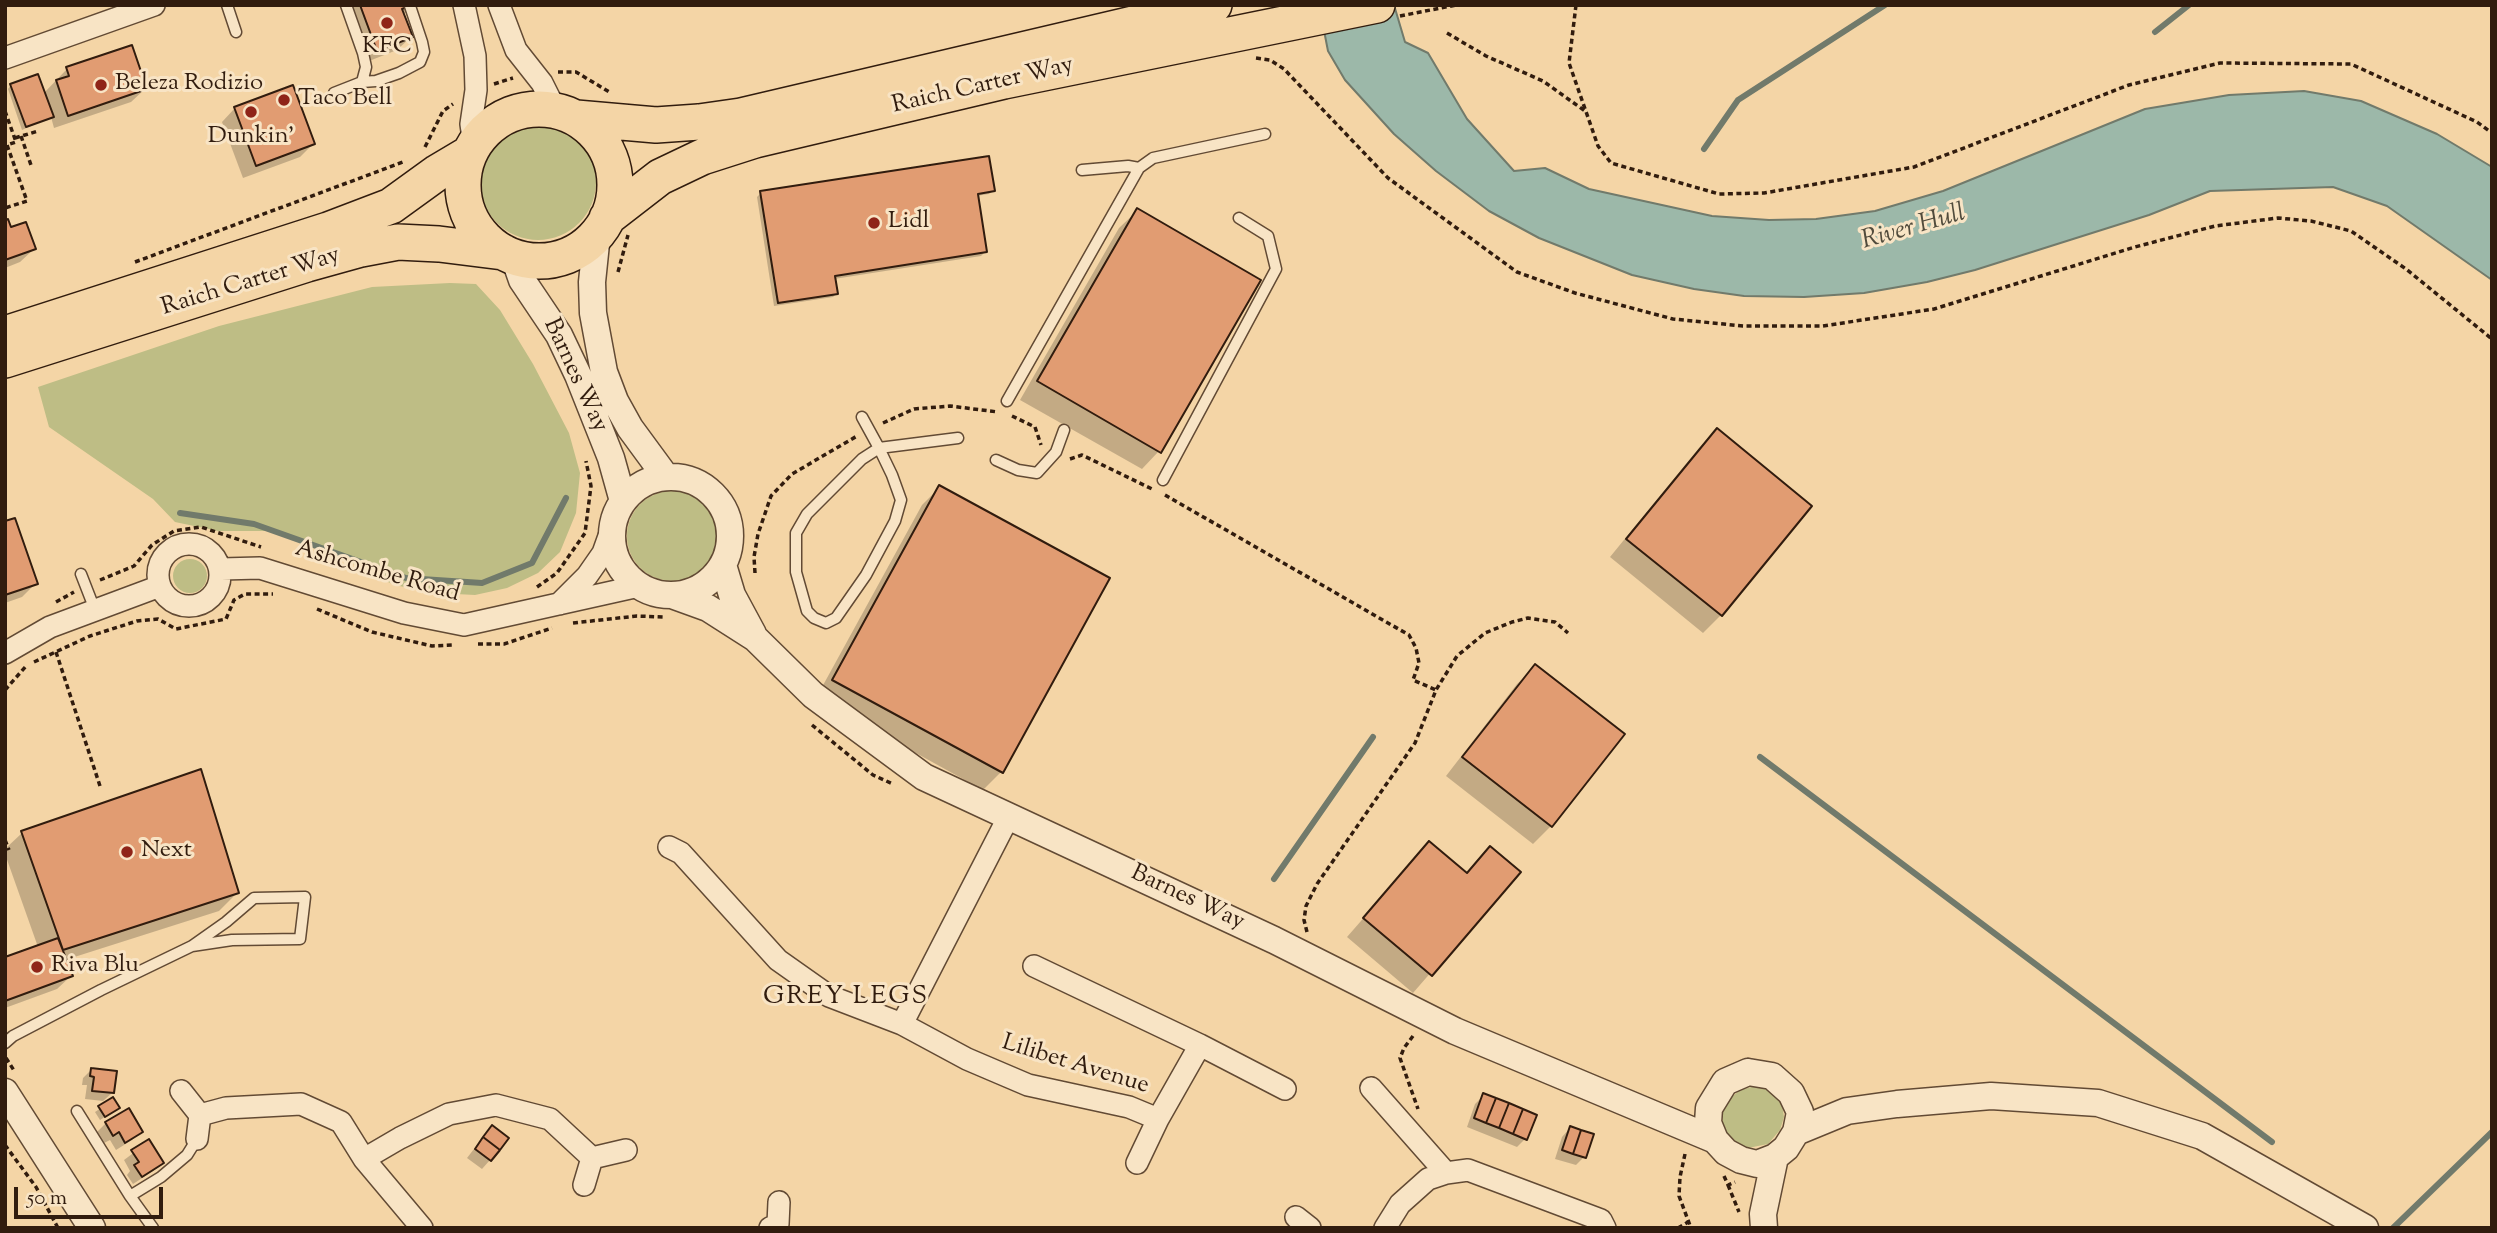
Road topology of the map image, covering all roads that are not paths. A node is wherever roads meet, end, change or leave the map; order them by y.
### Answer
1 (154, 5) edge
2 (227, 5) edge
3 (346, 5) edge
4 (464, 5) edge
5 (499, 5) edge
6 (1214, 5) edge
7 (1377, 5) edge
8 (410, 6) edge
9 (236, 32) dead end
10 (5, 58) edge
11 (362, 82) junction
12 (334, 93) dead end
13 (566, 114) junction
14 (1265, 134) dead end
15 (472, 149) junction
16 (1139, 168) junction
17 (1082, 170) dead end
18 (1239, 218) dead end
19 (602, 226) junction
20 (509, 255) junction
21 (5, 334) edge
22 (5, 360) edge
23 (1007, 401) dead end
24 (862, 417) dead end
25 (1064, 430) dead end
26 (958, 438) dead end
27 (879, 448) junction
28 (996, 460) dead end
29 (666, 477) junction
30 (1163, 480) dead end
31 (623, 500) junction
32 (613, 525) junction
33 (723, 565) junction
34 (221, 569) junction
35 (81, 574) dead end
36 (160, 586) junction
37 (639, 586) junction
38 (559, 604) junction
39 (672, 607) junction
40 (95, 610) junction
41 (755, 638) junction
42 (5, 653) edge
43 (1009, 816) junction
44 (669, 848) dead end
45 (192, 946) junction
46 (1034, 966) dead end
47 (902, 1024) junction
48 (5, 1043) edge
49 (1200, 1045) junction
50 (1371, 1088) dead end
51 (1285, 1089) dead end
52 (181, 1091) dead end
53 (5, 1092) edge
54 (1791, 1093) junction
55 (1709, 1108) junction
56 (78, 1111) dead end
57 (1847, 1111) junction
58 (1649, 1113) junction
59 (200, 1115) junction
60 (1158, 1119) junction
61 (1796, 1132) junction
62 (197, 1139) joint
63 (1705, 1148) junction
64 (626, 1150) dead end
65 (1774, 1157) junction
66 (364, 1158) junction
67 (592, 1158) junction
68 (1137, 1163) dead end
69 (1446, 1172) junction
70 (1734, 1173) junction
71 (584, 1185) dead end
72 (130, 1196) junction
73 (1756, 1220) edge
74 (92, 1228) edge
75 (153, 1228) edge
76 (422, 1228) edge
77 (1385, 1228) edge
78 (1605, 1228) edge
79 (2365, 1228) edge

1 - 10 street
2 - 9 lane
3 - 11 lane
4 - 15 street
5 - 13 street
6 - 13 highway, Raich Carter Way
7 - 19 highway, Raich Carter Way
8 - 11 lane
11 - 12 lane
13 - 15 highway
13 - 19 highway
14 - 16 lane
15 - 20 highway
15 - 21 highway, Raich Carter Way
16 - 17 lane
16 - 23 lane
18 - 30 lane
19 - 20 highway
19 - 29 street, Barnes Way
20 - 22 highway, Raich Carter Way
20 - 31 street, Barnes Way
24 - 27 lane
25 - 28 lane
26 - 27 lane
27 - 27 lane
29 - 31 street
29 - 33 street
31 - 32 street
32 - 37 street
32 - 38 street
33 - 39 street
33 - 41 street, Barnes Way
34 - 36 street
34 - 36 street
34 - 38 street, Ashcombe Road
35 - 40 lane
36 - 40 street
37 - 38 street, Ashcombe Road
37 - 39 street
39 - 41 street, Barnes Way
40 - 42 street
41 - 43 street, Barnes Way
43 - 47 street
43 - 58 street, Barnes Way
44 - 47 street, Lilibet Avenue
45 - 45 lane
45 - 48 lane
46 - 49 street
47 - 60 street, Lilibet Avenue
49 - 51 street
49 - 60 street, Lilibet Avenue
50 - 69 street
52 - 59 street
53 - 74 street
54 - 55 street
54 - 57 street
54 - 61 street
55 - 58 street, Barnes Way
55 - 63 street
56 - 72 lane
57 - 61 street
57 - 79 street
58 - 63 street, Barnes Way
59 - 62 street
59 - 66 street
60 - 68 street, Lilibet Avenue
61 - 65 street
62 - 72 lane
63 - 70 street
64 - 67 street
65 - 70 street
65 - 73 street
66 - 67 street
66 - 76 street
67 - 71 street
69 - 77 street
69 - 78 street
70 - 73 street
72 - 75 lane

